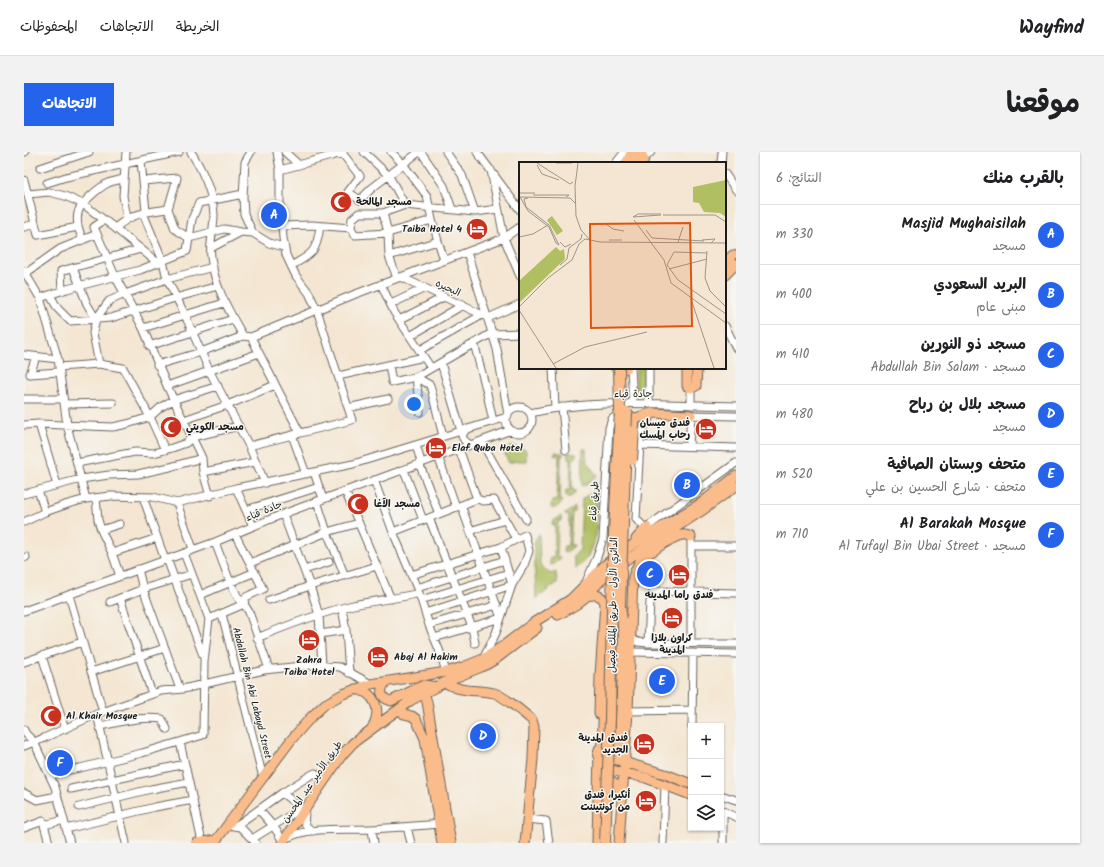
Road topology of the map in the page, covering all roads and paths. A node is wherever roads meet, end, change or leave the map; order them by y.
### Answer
1 (89, 152) edge
2 (126, 152) edge
3 (179, 152) edge
4 (191, 152) edge
5 (251, 152) edge
6 (277, 152) edge
7 (285, 152) edge
8 (343, 152) edge
9 (364, 152) edge
10 (391, 152) edge
11 (420, 152) edge
12 (446, 152) edge
13 (477, 152) edge
14 (627, 152) edge
15 (651, 152) edge
16 (722, 152) edge
17 (637, 159) edge
18 (141, 161) junction
19 (617, 162) edge
20 (622, 162) edge
21 (721, 162) edge
22 (126, 164) junction
23 (403, 164) junction
24 (299, 165) junction
25 (40, 168) dead end
26 (280, 170) junction
27 (491, 170) junction
28 (389, 176) junction
29 (123, 179) junction
30 (24, 180) edge
31 (143, 181) junction
32 (733, 182) edge
33 (47, 183) dead end
34 (736, 190) edge
35 (28, 194) junction
36 (243, 194) junction
37 (212, 201) junction
38 (83, 204) junction
39 (405, 205) junction
40 (28, 207) edge
41 (168, 209) junction
42 (430, 209) junction
43 (452, 209) junction
44 (498, 209) junction
45 (519, 209) edge
46 (144, 212) junction
47 (475, 212) junction
48 (384, 213) junction
49 (127, 218) junction
50 (104, 220) junction
51 (432, 220) junction
52 (36, 224) junction
53 (282, 226) junction
54 (320, 226) junction
55 (24, 227) edge
56 (78, 227) junction
57 (115, 228) junction
58 (351, 228) junction
59 (519, 228) edge
60 (241, 232) junction
61 (212, 233) junction
62 (253, 233) junction
63 (388, 233) junction
64 (97, 234) junction
65 (189, 238) junction
66 (504, 238) junction
67 (83, 240) junction
68 (438, 241) junction
69 (211, 248) junction
70 (284, 248) junction
71 (141, 249) junction
72 (467, 252) junction
73 (735, 254) edge
74 (389, 256) junction
75 (107, 258) junction
76 (444, 260) junction
77 (726, 261) edge
78 (160, 262) junction
79 (736, 264) edge
80 (292, 266) junction
81 (213, 267) junction
82 (73, 268) junction
83 (25, 272) edge
84 (519, 274) edge
85 (726, 274) edge
86 (115, 276) junction
87 (399, 277) junction
88 (167, 279) junction
89 (381, 284) junction
90 (80, 286) junction
91 (218, 286) junction
92 (425, 288) junction
93 (62, 291) junction
94 (125, 294) junction
95 (50, 295) junction
96 (176, 297) junction
97 (444, 297) junction
98 (40, 298) junction
99 (224, 303) junction
100 (391, 304) junction
101 (519, 304) edge
102 (463, 305) junction
103 (134, 310) junction
104 (317, 310) junction
105 (185, 315) junction
106 (486, 317) junction
107 (96, 319) junction
108 (233, 319) junction
109 (399, 320) junction
110 (726, 327) edge
111 (143, 328) junction
112 (192, 332) junction
113 (519, 333) edge
114 (492, 334) junction
115 (736, 334) edge
116 (243, 336) junction
117 (410, 336) junction
118 (251, 337) junction
119 (474, 343) junction
120 (149, 346) junction
121 (736, 348) edge
122 (420, 350) junction
123 (201, 352) junction
124 (259, 354) junction
125 (24, 355) edge
126 (36, 357) junction
127 (424, 357) junction
128 (58, 359) junction
129 (441, 362) junction
130 (99, 364) junction
131 (157, 365) junction
132 (390, 365) junction
133 (431, 368) junction
134 (553, 369) edge
135 (619, 369) edge
136 (627, 369) edge
137 (631, 369) edge
138 (650, 369) edge
139 (687, 369) edge
140 (696, 369) edge
141 (59, 370) junction
142 (209, 370) junction
143 (338, 376) junction
144 (416, 378) junction
145 (275, 385) junction
146 (166, 386) junction
147 (218, 386) junction
148 (691, 388) junction
149 (24, 399) edge
150 (388, 399) dead end
151 (173, 400) junction
152 (63, 401) junction
153 (113, 403) dead end
154 (633, 403) junction
155 (228, 405) junction
156 (691, 405) junction
157 (736, 406) edge
158 (558, 407) junction
159 (348, 408) junction
160 (651, 409) junction
161 (420, 412) dead end
162 (530, 413) junction
163 (691, 415) junction
164 (507, 416) junction
165 (736, 416) edge
166 (150, 417) junction
167 (634, 419) junction
168 (184, 420) junction
169 (493, 421) junction
170 (616, 421) junction
171 (39, 424) junction
172 (24, 425) edge
173 (67, 425) junction
174 (239, 426) junction
175 (463, 430) junction
176 (511, 430) junction
177 (300, 433) junction
178 (292, 435) junction
179 (192, 436) junction
180 (443, 436) junction
181 (481, 441) junction
182 (470, 444) junction
183 (416, 445) junction
184 (640, 445) junction
185 (249, 446) junction
186 (690, 446) junction
187 (736, 448) edge
188 (459, 449) junction
189 (166, 450) junction
190 (566, 450) dead end
191 (438, 456) junction
192 (202, 458) junction
193 (77, 462) junction
194 (255, 462) junction
195 (420, 463) junction
196 (736, 463) edge
197 (404, 470) junction
198 (203, 472) junction
199 (314, 472) junction
200 (306, 474) junction
201 (736, 476) edge
202 (81, 479) junction
203 (374, 480) junction
204 (265, 483) junction
205 (57, 485) junction
206 (736, 486) edge
207 (319, 487) junction
208 (236, 488) junction
209 (38, 490) junction
210 (345, 491) junction
211 (24, 494) edge
212 (210, 496) junction
213 (143, 497) junction
214 (96, 498) junction
215 (86, 499) junction
216 (477, 499) junction
217 (320, 500) junction
218 (177, 503) junction
219 (458, 506) junction
220 (246, 510) junction
221 (45, 512) junction
222 (283, 514) junction
223 (439, 514) junction
224 (426, 519) junction
225 (526, 519) dead end
226 (505, 520) junction
227 (24, 522) edge
228 (359, 523) junction
229 (120, 524) dead end
230 (253, 526) junction
231 (648, 527) junction
232 (100, 530) junction
233 (470, 531) junction
234 (327, 532) junction
235 (393, 532) junction
236 (235, 534) junction
237 (157, 538) junction
238 (516, 539) junction
239 (215, 542) junction
240 (692, 542) junction
241 (663, 544) junction
242 (294, 546) junction
243 (648, 546) junction
244 (736, 546) edge
245 (501, 547) junction
246 (629, 547) junction
247 (193, 549) junction
248 (112, 553) junction
249 (184, 553) junction
250 (478, 554) junction
251 (618, 555) junction
252 (166, 559) junction
253 (505, 560) junction
254 (641, 560) junction
255 (329, 562) dead end
256 (250, 563) junction
257 (446, 564) junction
258 (377, 566) junction
259 (483, 566) junction
260 (138, 569) junction
261 (304, 570) junction
262 (255, 572) junction
263 (508, 573) junction
264 (192, 574) junction
265 (411, 575) junction
266 (120, 576) junction
267 (346, 576) junction
268 (451, 576) junction
269 (174, 579) junction
270 (488, 580) junction
271 (230, 582) junction
272 (512, 585) junction
273 (310, 586) junction
274 (585, 586) junction
275 (143, 589) junction
276 (456, 589) junction
277 (692, 591) junction
278 (492, 593) junction
279 (736, 593) edge
280 (69, 594) junction
281 (419, 594) junction
282 (200, 595) junction
283 (587, 596) junction
284 (120, 598) junction
285 (391, 599) junction
286 (269, 600) dead end
287 (462, 601) junction
288 (110, 602) dead end
289 (605, 603) junction
290 (244, 604) junction
291 (497, 605) junction
292 (633, 605) junction
293 (620, 606) junction
294 (342, 608) junction
295 (24, 611) edge
296 (425, 612) junction
297 (222, 614) junction
298 (467, 614) junction
299 (318, 615) junction
300 (613, 615) junction
301 (501, 618) junction
302 (209, 619) junction
303 (429, 626) junction
304 (472, 627) junction
305 (346, 630) junction
306 (320, 634) junction
307 (257, 638) junction
308 (434, 638) junction
309 (631, 639) junction
310 (82, 642) junction
311 (475, 643) dead end
312 (648, 643) junction
313 (691, 643) junction
314 (736, 644) edge
315 (165, 648) junction
316 (631, 652) junction
317 (694, 653) junction
318 (736, 654) edge
319 (42, 656) junction
320 (140, 656) junction
321 (204, 661) junction
322 (24, 662) edge
323 (485, 662) junction
324 (322, 665) junction
325 (269, 669) junction
326 (91, 672) junction
327 (446, 672) junction
328 (349, 673) junction
329 (238, 676) junction
330 (386, 682) junction
331 (445, 682) junction
332 (204, 684) junction
333 (371, 684) junction
334 (436, 687) junction
335 (180, 689) junction
336 (355, 689) junction
337 (424, 693) junction
338 (152, 694) junction
339 (399, 709) junction
340 (692, 710) junction
341 (625, 712) junction
342 (100, 713) junction
343 (692, 723) edge
344 (100, 726) junction
345 (65, 729) junction
346 (167, 729) dead end
347 (371, 729) junction
348 (24, 730) edge
349 (429, 739) junction
350 (34, 742) junction
351 (180, 742) junction
352 (24, 746) edge
353 (598, 755) junction
354 (108, 761) junction
355 (626, 762) junction
356 (185, 764) junction
357 (599, 768) junction
358 (624, 774) junction
359 (50, 776) junction
360 (263, 778) junction
361 (112, 780) junction
362 (325, 780) junction
363 (189, 782) junction
364 (688, 783) edge
365 (665, 785) junction
366 (71, 789) dead end
367 (598, 791) junction
368 (24, 793) edge
369 (282, 793) junction
370 (622, 794) junction
371 (688, 794) edge
372 (57, 796) junction
373 (724, 796) edge
374 (116, 798) junction
375 (193, 800) junction
376 (736, 800) edge
377 (296, 804) dead end
378 (79, 807) dead end
379 (306, 808) junction
380 (260, 810) junction
381 (724, 812) edge
382 (120, 817) junction
383 (736, 817) edge
384 (527, 819) junction
385 (64, 820) junction
386 (439, 824) junction
387 (44, 825) junction
388 (237, 825) junction
389 (272, 826) junction
390 (408, 827) junction
391 (24, 828) edge
392 (66, 829) junction
393 (372, 829) junction
394 (225, 830) junction
395 (313, 831) junction
396 (723, 831) edge
397 (215, 841) edge
398 (254, 841) edge
399 (200, 842) edge
400 (283, 842) edge
401 (49, 843) edge
402 (70, 843) edge
403 (126, 843) edge
404 (374, 843) edge
405 (411, 843) edge
406 (442, 843) edge
407 (452, 843) edge
408 (525, 843) edge
409 (549, 843) edge
410 (597, 843) edge
411 (605, 843) edge
412 (611, 843) edge
413 (619, 843) edge
414 (663, 843) edge
415 (723, 843) edge

1 - 25 street
2 - 22 street
3 - 18 street
4 - 37 street
5 - 36 street
6 - 26 street
7 - 24 street
8 - 24 street
8 - 28 street
9 - 28 street
10 - 23 street
11 - 23 street
11 - 43 street
12 - 47 street
13 - 27 street
14 - 19 street
14 - 20 main road
15 - 17 street
16 - 21 street
18 - 22 street
18 - 31 street
22 - 29 street
22 - 33 street
23 - 28 street
23 - 42 street
24 - 26 street
26 - 53 street
27 - 44 street
27 - 45 street
28 - 39 street
29 - 38 street
29 - 49 street
30 - 35 street
31 - 41 street
31 - 46 street
32 - 34 street
35 - 38 street
35 - 40 street
36 - 37 street
36 - 62 street
37 - 61 street
37 - 65 street
38 - 50 street
38 - 56 street
39 - 42 street
39 - 48 street
40 - 52 street
41 - 46 street
41 - 65 street
42 - 43 street
42 - 51 street
43 - 47 street
44 - 47 street
44 - 66 street
46 - 49 street
46 - 78 street
48 - 58 street
48 - 63 street
49 - 57 street
50 - 57 street
50 - 64 street
51 - 63 street
51 - 68 street
52 - 55 street
52 - 56 street
53 - 54 street
53 - 70 street
54 - 58 street
54 - 80 street
56 - 67 street
57 - 71 street
58 - 63 street
59 - 66 street
60 - 61 street
60 - 62 street
60 - 69 street
61 - 65 street
61 - 69 street
62 - 70 street
63 - 74 street
64 - 67 street
64 - 75 street
65 - 78 street
66 - 72 street
66 - 84 street
67 - 83 street
68 - 74 street
68 - 76 street
69 - 81 street
70 - 80 street
71 - 75 street
71 - 78 street
72 - 76 street
72 - 106 street
73 - 77 main road
74 - 87 street
75 - 82 street
75 - 86 street
76 - 87 street
78 - 86 street
78 - 88 street
79 - 85 main road
80 - 104 street
81 - 88 street
81 - 91 street
82 - 90 street
82 - 93 street
83 - 98 street
86 - 90 street
86 - 94 street
87 - 89 street
87 - 92 street, البحيره
88 - 94 street
88 - 96 street
89 - 100 street
89 - 104 street
90 - 93 street
90 - 107 street
91 - 96 street
91 - 99 street
92 - 97 street, البحيره
92 - 100 street
93 - 95 street
94 - 103 street
94 - 107 street
95 - 98 street
95 - 107 street
96 - 103 street
96 - 105 street
97 - 102 street, البحيره
97 - 109 street
98 - 128 street
99 - 105 street
99 - 108 street
100 - 109 street
101 - 106 street
102 - 106 street, البحيره
102 - 117 street
103 - 107 street
103 - 111 street
104 - 118 street
104 - 143 street
105 - 111 street
105 - 112 street
106 - 114 street
106 - 122 street
107 - 130 street
108 - 112 street
108 - 116 street
109 - 117 street
110 - 115 street
110 - 121 street
111 - 120 street
112 - 120 street
112 - 123 street
113 - 114 street
114 - 119 street
114 - 164 street
116 - 118 street
116 - 123 street
117 - 122 street
118 - 124 street
119 - 129 street
119 - 169 street
120 - 131 street
122 - 127 street
123 - 131 street
123 - 142 street
124 - 142 street
124 - 145 street
125 - 126 street
126 - 128 street
126 - 141 street
127 - 132 street
127 - 133 street
128 - 141 street
129 - 133 street
129 - 175 street
130 - 141 street
130 - 166 street
131 - 146 street
132 - 143 street
132 - 144 street
133 - 144 street
134 - 158 street
135 - 251 highway, الدائري الأول - طريق الملك فيصل, bridge
136 - 251 highway, الدائري الأول - طريق الملك فيصل, bridge
137 - 154 street
138 - 160 street
139 - 148 main road
140 - 148 main road
141 - 152 street
142 - 146 street
142 - 147 street
143 - 159 street
144 - 161 street
144 - 180 street
145 - 155 street
145 - 177 street
146 - 151 street
147 - 151 street
147 - 155 street
148 - 156 street
149 - 152 street
150 - 159 street
151 - 166 street
151 - 168 street
152 - 153 street
152 - 173 street
154 - 158 street, جادة قباء
154 - 160 street, جادة قباء
155 - 168 street
155 - 174 street
156 - 157 street, جادة قباء
156 - 160 street, جادة قباء
158 - 162 street, جادة قباء
158 - 190 street
159 - 177 street
160 - 163 main road
160 - 167 highway
160 - 184 street
162 - 164 street
162 - 176 street
163 - 165 street
163 - 186 street
164 - 169 street
164 - 176 street
166 - 173 street
166 - 189 street
167 - 170 highway
167 - 251 highway, bridge
168 - 179 street
169 - 175 street
170 - 251 highway, bridge
170 - 274 street, طريق قباء
171 - 172 street
171 - 173 street
171 - 205 street
173 - 193 street
174 - 179 street
174 - 185 street
175 - 180 street
175 - 182 street
176 - 181 street, جادة قباء
177 - 178 street
178 - 185 street
178 - 200 street
179 - 189 street
179 - 192 street
180 - 183 street
181 - 182 street, جادة قباء
181 - 225 street
182 - 188 street, جادة قباء
183 - 195 street
183 - 199 street
184 - 186 street
184 - 231 street
185 - 194 street
186 - 187 street
188 - 191 street, جادة قباء
188 - 216 street
189 - 193 street
191 - 195 street, جادة قباء
191 - 219 street
192 - 198 street
192 - 202 street
193 - 202 street
194 - 198 street
194 - 204 street
195 - 197 street, جادة قباء
195 - 223 street
196 - 231 street
197 - 203 street, جادة قباء
197 - 224 street
198 - 212 street
199 - 200 street
199 - 207 street
200 - 204 street
201 - 246 main road
202 - 205 street
202 - 215 street
203 - 210 street, جادة قباء
203 - 235 street
204 - 208 street
205 - 209 street
206 - 243 main road
207 - 217 street
207 - 220 street
208 - 212 street
208 - 220 street
209 - 211 street
209 - 221 street
210 - 217 street, جادة قباء
210 - 228 street
212 - 218 street
213 - 214 street
213 - 218 street
213 - 237 street
214 - 215 street
214 - 232 street
215 - 221 street
216 - 219 street
216 - 226 street
217 - 222 street, جادة قباء
217 - 234 street
218 - 247 street
219 - 223 street
219 - 233 street
220 - 230 street
221 - 227 street
222 - 230 street, جادة قباء
222 - 242 street
223 - 224 street
224 - 235 street
224 - 257 street
226 - 233 street
226 - 238 street
228 - 234 street
228 - 258 street
229 - 232 street
230 - 236 street, جادة قباء
231 - 246 main road
232 - 248 street
233 - 250 street
234 - 242 street
234 - 267 street
235 - 265 street
236 - 239 street, جادة قباء
236 - 256 street
237 - 248 street
237 - 252 street
238 - 245 street
238 - 272 street
239 - 247 street, جادة قباء
239 - 271 street
240 - 241 main road
240 - 244 street
240 - 277 street
241 - 243 main road
241 - 254 main road
242 - 256 street
242 - 261 street
243 - 254 main road
243 - 283 main road
245 - 250 street
245 - 253 street
246 - 274 main road
247 - 249 street, جادة قباء
248 - 266 street
249 - 252 street, جادة قباء
249 - 264 street
250 - 257 street
250 - 259 street
251 - 293 highway, الدائري الأول - طريق الملك فيصل, bridge
251 - 300 highway, الدائري الأول - طريق الملك فيصل, bridge
252 - 260 street, جادة قباء
252 - 269 street
253 - 259 street
253 - 263 street
254 - 292 main road
255 - 261 street
256 - 262 street
257 - 265 street
257 - 268 street
258 - 267 street
258 - 285 street
259 - 268 street
259 - 270 street
260 - 266 street, جادة قباء
260 - 275 street
261 - 273 street
262 - 271 street
262 - 290 street
263 - 270 street
263 - 272 street
264 - 269 street
264 - 282 street
265 - 281 street
266 - 280 street, جادة قباء
267 - 273 street
268 - 276 street
268 - 281 street
269 - 275 street
269 - 321 street
270 - 276 street
270 - 278 street
271 - 282 street
271 - 290 street
272 - 278 street
272 - 301 street
273 - 286 street
273 - 299 street
274 - 323 main road
275 - 284 street
275 - 315 street
276 - 281 street
276 - 287 street
277 - 279 street
277 - 312 street
277 - 313 street
278 - 287 street
278 - 291 street
280 - 295 street, جادة قباء
280 - 310 street
281 - 285 street
281 - 296 street
282 - 302 street
283 - 289 main road
283 - 323 main road
284 - 288 street
284 - 320 street
285 - 294 street
287 - 296 street
287 - 298 street
289 - 292 main road
289 - 353 main road
290 - 297 street
290 - 307 street
291 - 298 street
291 - 301 street
292 - 309 main road
293 - 341 highway
293 - 412 highway, الدائري الأول - طريق الملك فيصل
294 - 299 street
294 - 305 street
296 - 303 street
297 - 302 street
297 - 329 street, Abdallah Bin Abi Labayd Street
298 - 303 street
298 - 304 street
299 - 306 street
299 - 307 street
300 - 353 highway, bridge
300 - 411 highway, الدائري الأول - طريق الملك فيصل, bridge
301 - 304 street
301 - 323 street
302 - 321 street
303 - 308 street
304 - 308 street
304 - 311 street
305 - 306 street
305 - 328 street
306 - 324 street
307 - 325 street
308 - 327 street
309 - 312 street
309 - 316 main road
310 - 319 street
310 - 326 street
312 - 313 street
313 - 314 street
315 - 320 street
315 - 335 street
316 - 317 street
316 - 341 main road
317 - 318 street
317 - 340 street
319 - 322 street
319 - 345 street
320 - 326 street
320 - 338 street
321 - 332 street
323 - 327 main road
323 - 331 main road, طريق الأمير عبد المحسن
324 - 325 street
324 - 328 street
325 - 329 street
326 - 342 street
327 - 330 main road
328 - 333 street
329 - 332 street
329 - 360 street, Abdallah Bin Abi Labayd Street
330 - 333 main road
330 - 334 main road
331 - 334 main road, طريق الأمير عبد المحسن
331 - 384 main road
332 - 335 street
332 - 351 street
333 - 336 main road
334 - 337 main road, طريق الأمير عبد المحسن
335 - 338 street
336 - 347 main road
336 - 360 main road
337 - 339 main road, طريق الأمير عبد المحسن
337 - 349 main road
338 - 342 street
339 - 347 main road, طريق الأمير عبد المحسن
339 - 349 main road
340 - 341 street
340 - 343 street
341 - 355 highway
342 - 344 street
342 - 345 street
344 - 346 street
344 - 354 street
345 - 350 street
347 - 362 main road, طريق الأمير عبد المحسن
348 - 350 street
349 - 386 main road
349 - 407 main road
350 - 352 street
350 - 359 street
351 - 354 street
351 - 356 street
353 - 355 main road
353 - 357 main road
354 - 359 street
354 - 361 street
355 - 358 main road
355 - 364 main road
356 - 361 street
356 - 363 street
357 - 358 main road
357 - 367 main road
358 - 365 main road
358 - 370 main road
359 - 372 street
360 - 394 main road
361 - 366 street
361 - 374 street
362 - 369 street
362 - 379 main road, طريق الأمير عبد المحسن
363 - 374 street
363 - 375 street
365 - 371 main road
365 - 414 street
367 - 370 main road
367 - 410 main road
368 - 372 street
369 - 377 street
369 - 380 street
370 - 413 main road
372 - 385 street
373 - 376 street
374 - 378 street
374 - 382 street
375 - 382 street
375 - 399 street
379 - 389 street
379 - 395 street
379 - 400 main road, طريق الأمير عبد المحسن
380 - 388 street
380 - 389 street
381 - 383 street
382 - 392 street
382 - 403 street
384 - 408 main road
384 - 409 street
385 - 387 street
385 - 392 street
386 - 390 street
386 - 406 main road
387 - 391 street
387 - 401 street
388 - 394 street
388 - 398 street
389 - 398 street
389 - 400 street
390 - 393 street
390 - 405 street
392 - 402 street
393 - 395 street
393 - 404 street
394 - 397 main road
395 - 400 street
396 - 415 street
397 - 399 main road

